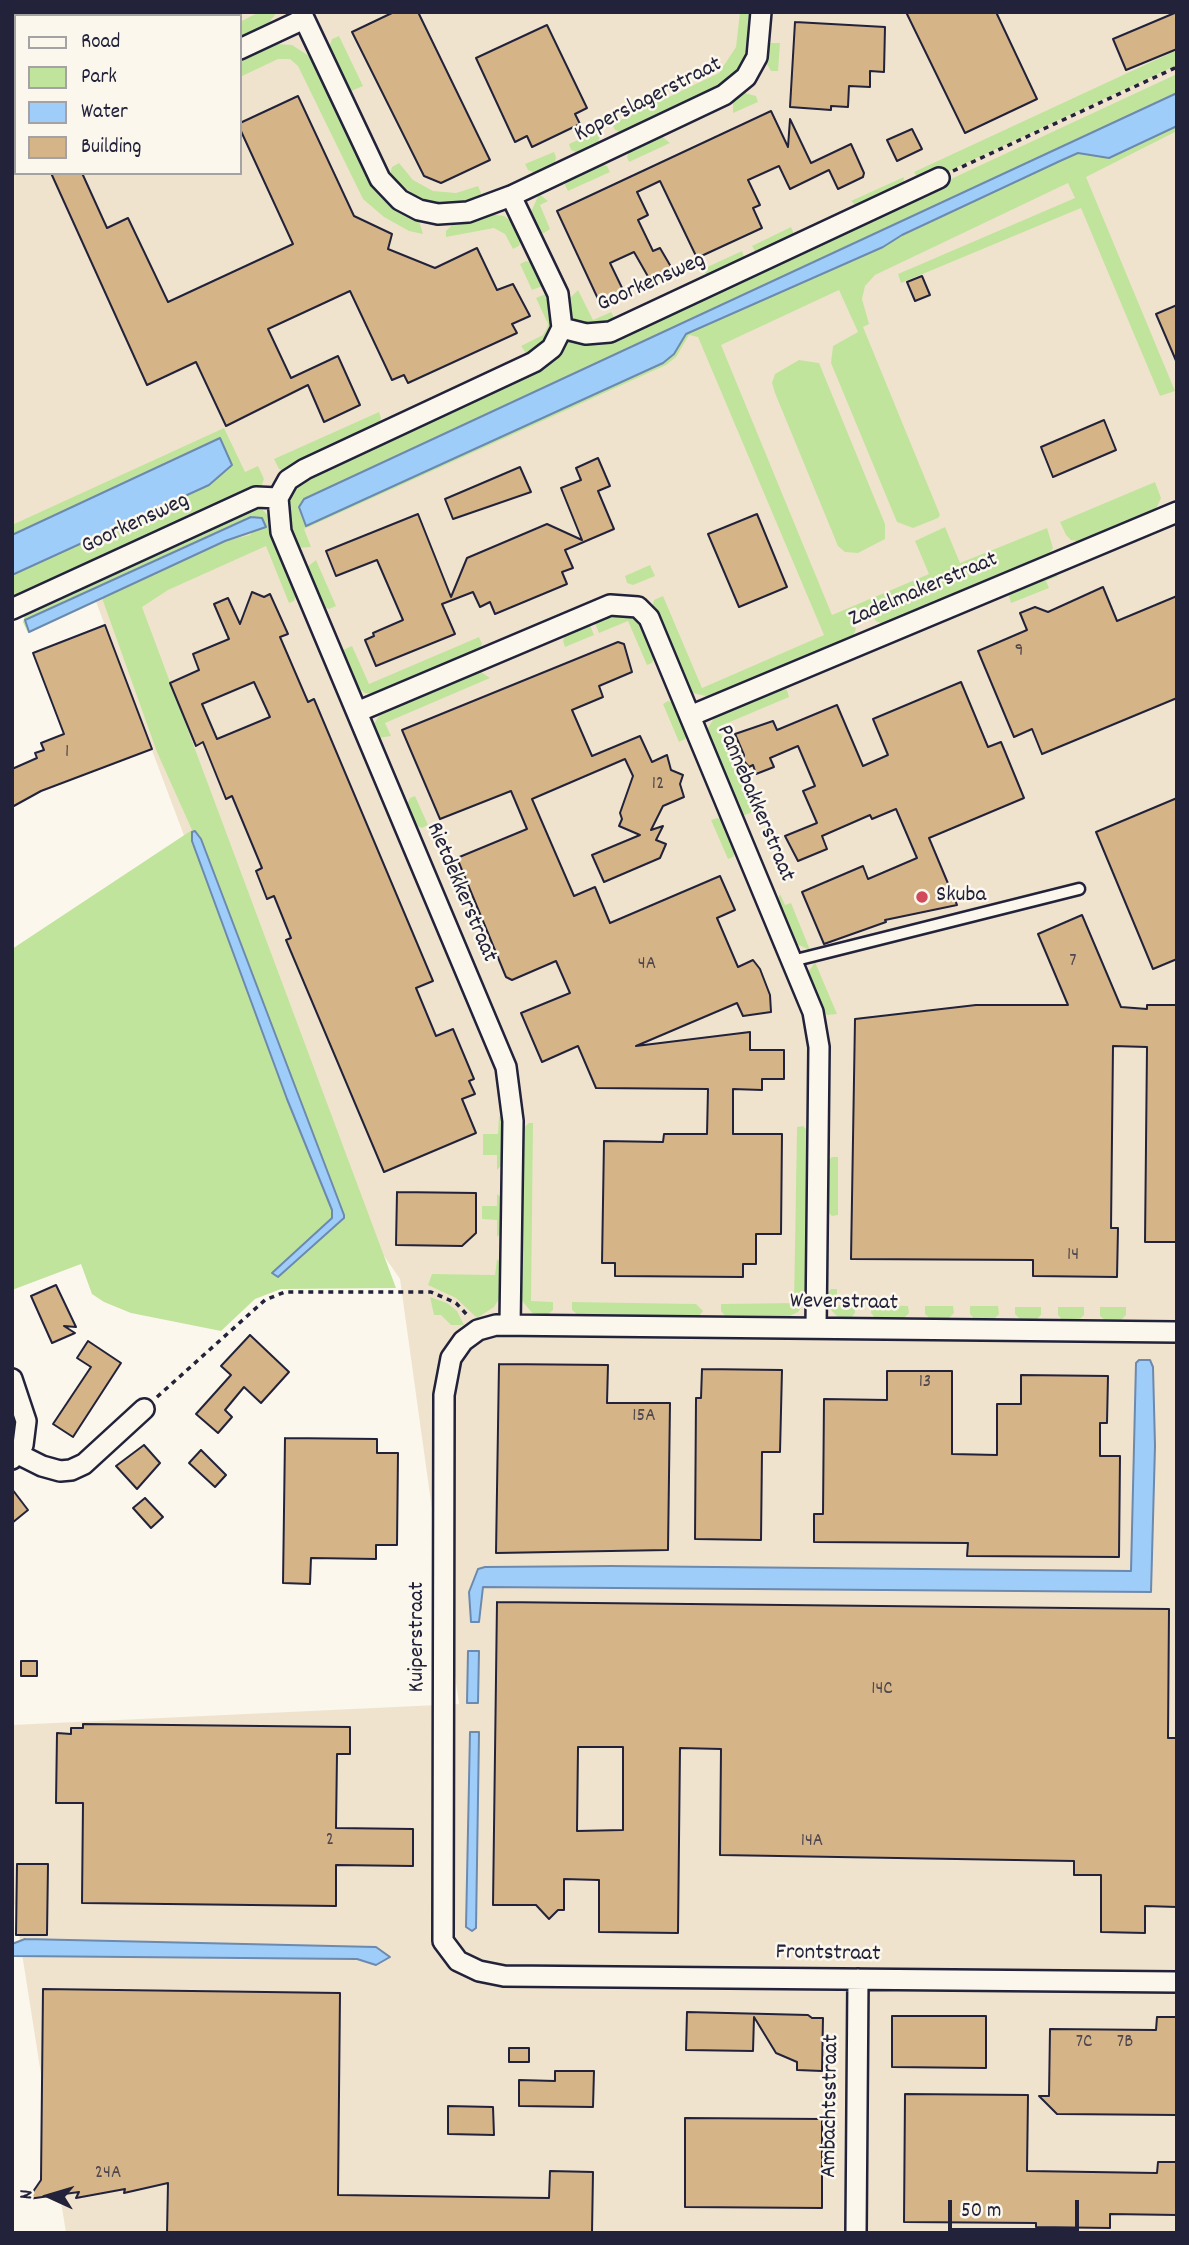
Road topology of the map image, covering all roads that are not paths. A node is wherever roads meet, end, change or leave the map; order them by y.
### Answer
1 (761, 12) edge
2 (303, 15) edge
3 (242, 48) edge
4 (939, 178) road end
5 (511, 196) junction
6 (562, 328) junction
7 (278, 498) junction
8 (1177, 512) edge
9 (12, 609) edge
10 (357, 712) junction
11 (690, 716) junction
12 (1079, 890) dead end
13 (792, 961) junction
14 (510, 1325) junction
15 (816, 1328) junction
16 (1177, 1332) edge
17 (12, 1379) edge
18 (144, 1409) road end
19 (15, 1457) edge
20 (479, 1971) joint
21 (858, 1979) junction
22 (1177, 1982) edge
23 (856, 2233) edge

1 - 5 street, Koperslagerstraat
2 - 3 street, Koperslagerstraat
2 - 5 street, Koperslagerstraat
4 - 6 street, Goorkensweg
5 - 6 street
6 - 7 street
7 - 9 street, Goorkensweg
7 - 10 street, Rietdekkerstraat
8 - 11 street, Zadelmakerstraat
10 - 11 street, Pannebakkerstraat
10 - 14 street, Rietdekkerstraat
11 - 13 street, Pannebakkerstraat
12 - 13 lane
13 - 15 street, Pannebakkerstraat
14 - 15 street, Weverstraat
14 - 20 street, Kuiperstraat
15 - 16 street, Weverstraat
17 - 19 street
18 - 19 street
20 - 21 street, Frontstraat
21 - 22 street, Frontstraat
21 - 23 street, Ambachtsstraat

